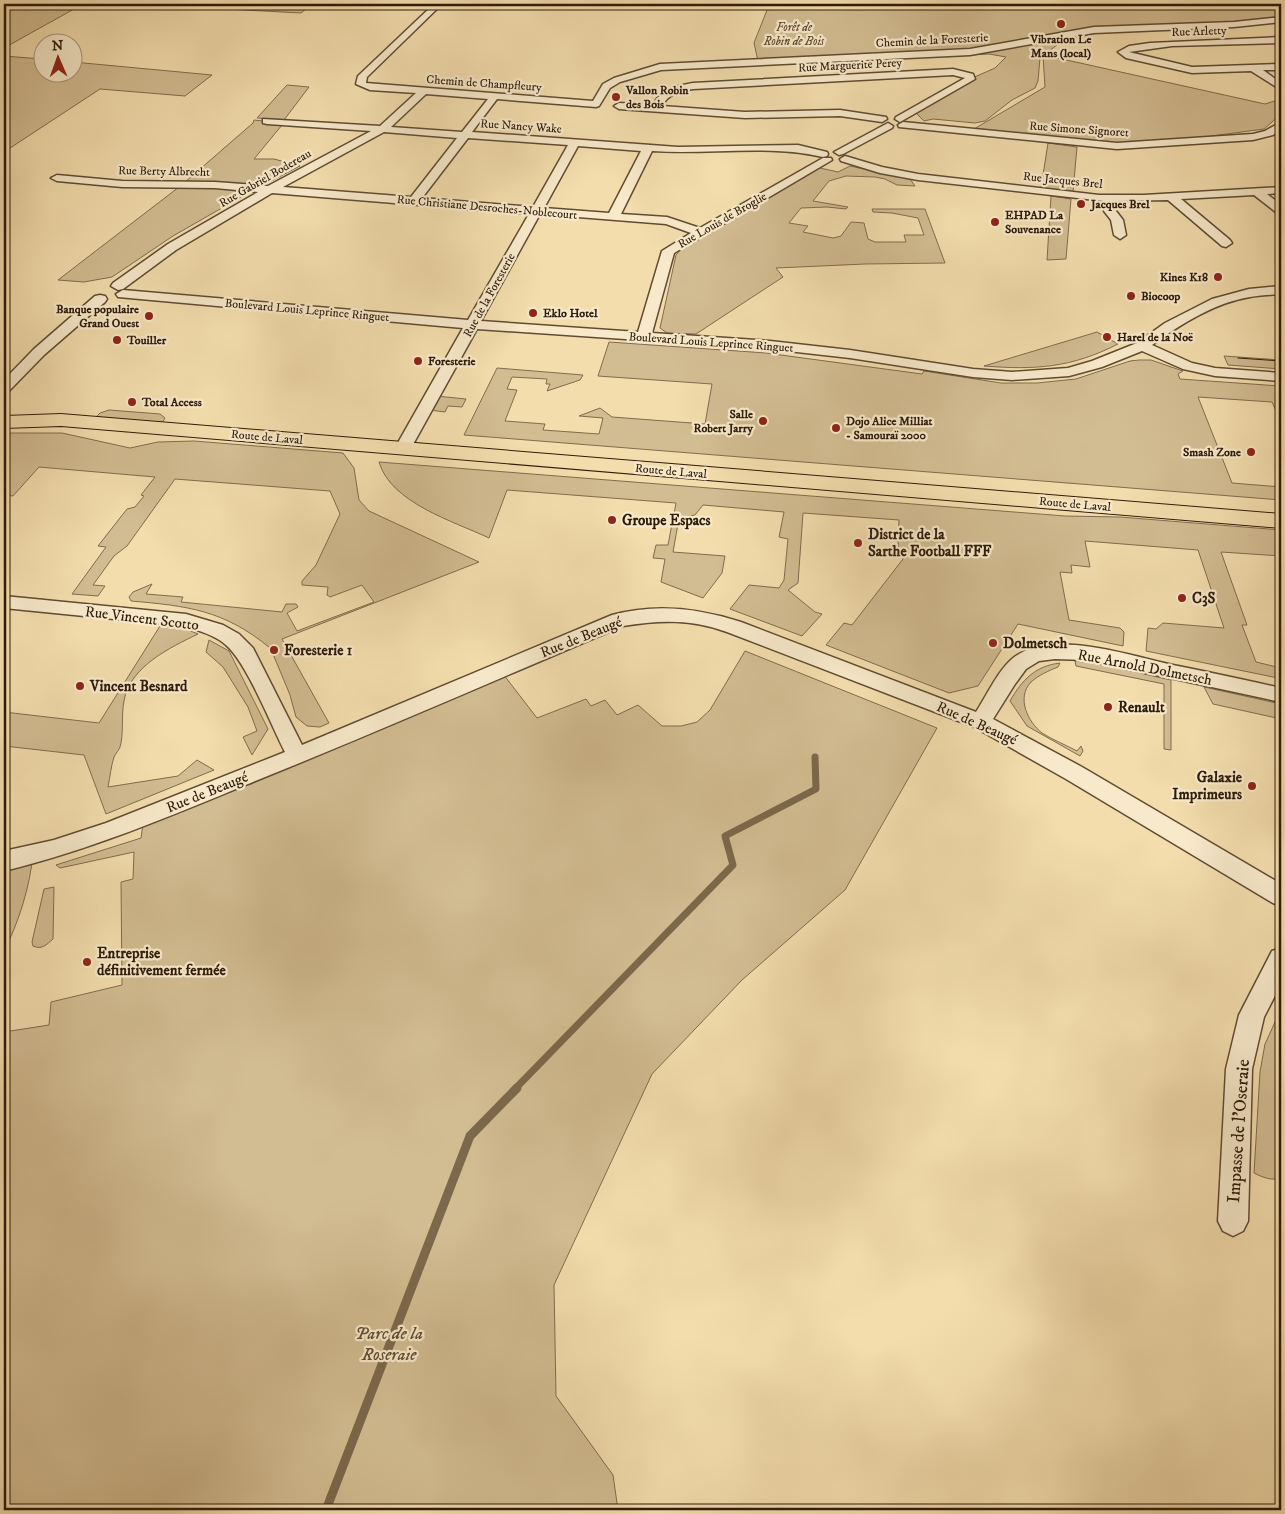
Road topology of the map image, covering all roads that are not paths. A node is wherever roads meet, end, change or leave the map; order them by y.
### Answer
1 (438, 4) edge
2 (1281, 19) edge
3 (1281, 40) edge
4 (1281, 67) edge
5 (1253, 68) junction
6 (1281, 87) edge
7 (424, 92) junction
8 (494, 96) junction
9 (596, 104) joint
10 (619, 106) dead end
11 (656, 109) junction
12 (267, 120) dead end
13 (885, 122) junction
14 (902, 122) junction
15 (1281, 125) edge
16 (383, 129) junction
17 (465, 135) junction
18 (575, 142) junction
19 (648, 148) junction
20 (842, 156) junction
21 (825, 157) junction
22 (57, 178) dead end
23 (271, 189) junction
24 (1281, 190) edge
25 (1257, 192) junction
26 (1172, 197) junction
27 (1110, 199) junction
28 (414, 201) junction
29 (536, 211) junction
30 (1281, 211) edge
31 (612, 217) junction
32 (702, 232) junction
33 (1120, 236) dead end
34 (1226, 243) dead end
35 (120, 290) junction
36 (1281, 290) edge
37 (472, 325) junction
38 (644, 336) junction
39 (1142, 346) junction
40 (39, 352) junction
41 (4, 371) edge
42 (1281, 377) edge
43 (4, 388) edge
44 (4, 399) edge
45 (4, 407) edge
46 (61, 420) junction
47 (4, 422) edge
48 (403, 448) junction
49 (1281, 521) edge
50 (4, 602) edge
51 (1281, 695) edge
52 (982, 722) junction
53 (297, 756) junction
54 (4, 861) edge
55 (1281, 896) edge
56 (1281, 958) edge
57 (1233, 1222) dead end

1 - 7 street, Chemin de Champfleury
2 - 9 street, Chemin de la Foresterie
3 - 5 street, Rue Arletty
4 - 5 street
5 - 6 street
7 - 8 street, Chemin de Champfleury
7 - 16 street, Rue Gabriel Bodereau
8 - 9 street, Chemin de Champfleury
8 - 17 street
10 - 11 street
11 - 13 street
11 - 14 street, Rue Marguerite Perey
12 - 16 street, Rue Nancy Wake
13 - 14 street, Rue Simone Signoret
13 - 20 street
14 - 15 street, Rue Simone Signoret
16 - 17 street, Rue Nancy Wake
16 - 23 street, Rue Gabriel Bodereau
17 - 18 street, Rue Nancy Wake
17 - 28 street
18 - 19 street, Rue Nancy Wake
18 - 29 street, Rue de la Foresterie
19 - 21 street, Rue Nancy Wake
19 - 31 street
20 - 21 street
20 - 27 street, Rue Jacques Brel
21 - 32 street, Rue Louis de Broglie
22 - 23 street, Rue Berty Albrecht
23 - 28 street, Rue Christiane Desroches-Noblecourt
23 - 35 street, Rue Gabriel Bodereau
24 - 25 street, Rue Jacques Brel
25 - 26 street, Rue Jacques Brel
25 - 30 street
26 - 27 street, Rue Jacques Brel
26 - 34 street
27 - 33 street
28 - 29 street, Rue Christiane Desroches-Noblecourt
29 - 31 street, Rue Christiane Desroches-Noblecourt
29 - 37 street, Rue de la Foresterie
31 - 32 street, Rue Christiane Desroches-Noblecourt
32 - 38 street, Rue Louis de Broglie
35 - 37 street, Boulevard Louis Leprince Ringuet
35 - 40 street
36 - 39 street, Boulevard Louis Leprince Ringuet
37 - 38 street, Boulevard Louis Leprince Ringuet
37 - 48 street, Rue de la Foresterie
38 - 39 street, Boulevard Louis Leprince Ringuet
39 - 42 street
40 - 41 street
40 - 43 street
44 - 45 main road
45 - 46 main road, Route de Laval
46 - 47 main road, Route de Laval
46 - 48 main road, Route de Laval
48 - 49 main road, Route de Laval
50 - 53 street, Rue Vincent Scotto
51 - 52 street, Rue Arnold Dolmetsch
52 - 53 street, Rue de Beaugé
52 - 55 street, Rue de Beaugé
53 - 54 street, Rue de Beaugé
56 - 57 street, Impasse de l'Oseraie

